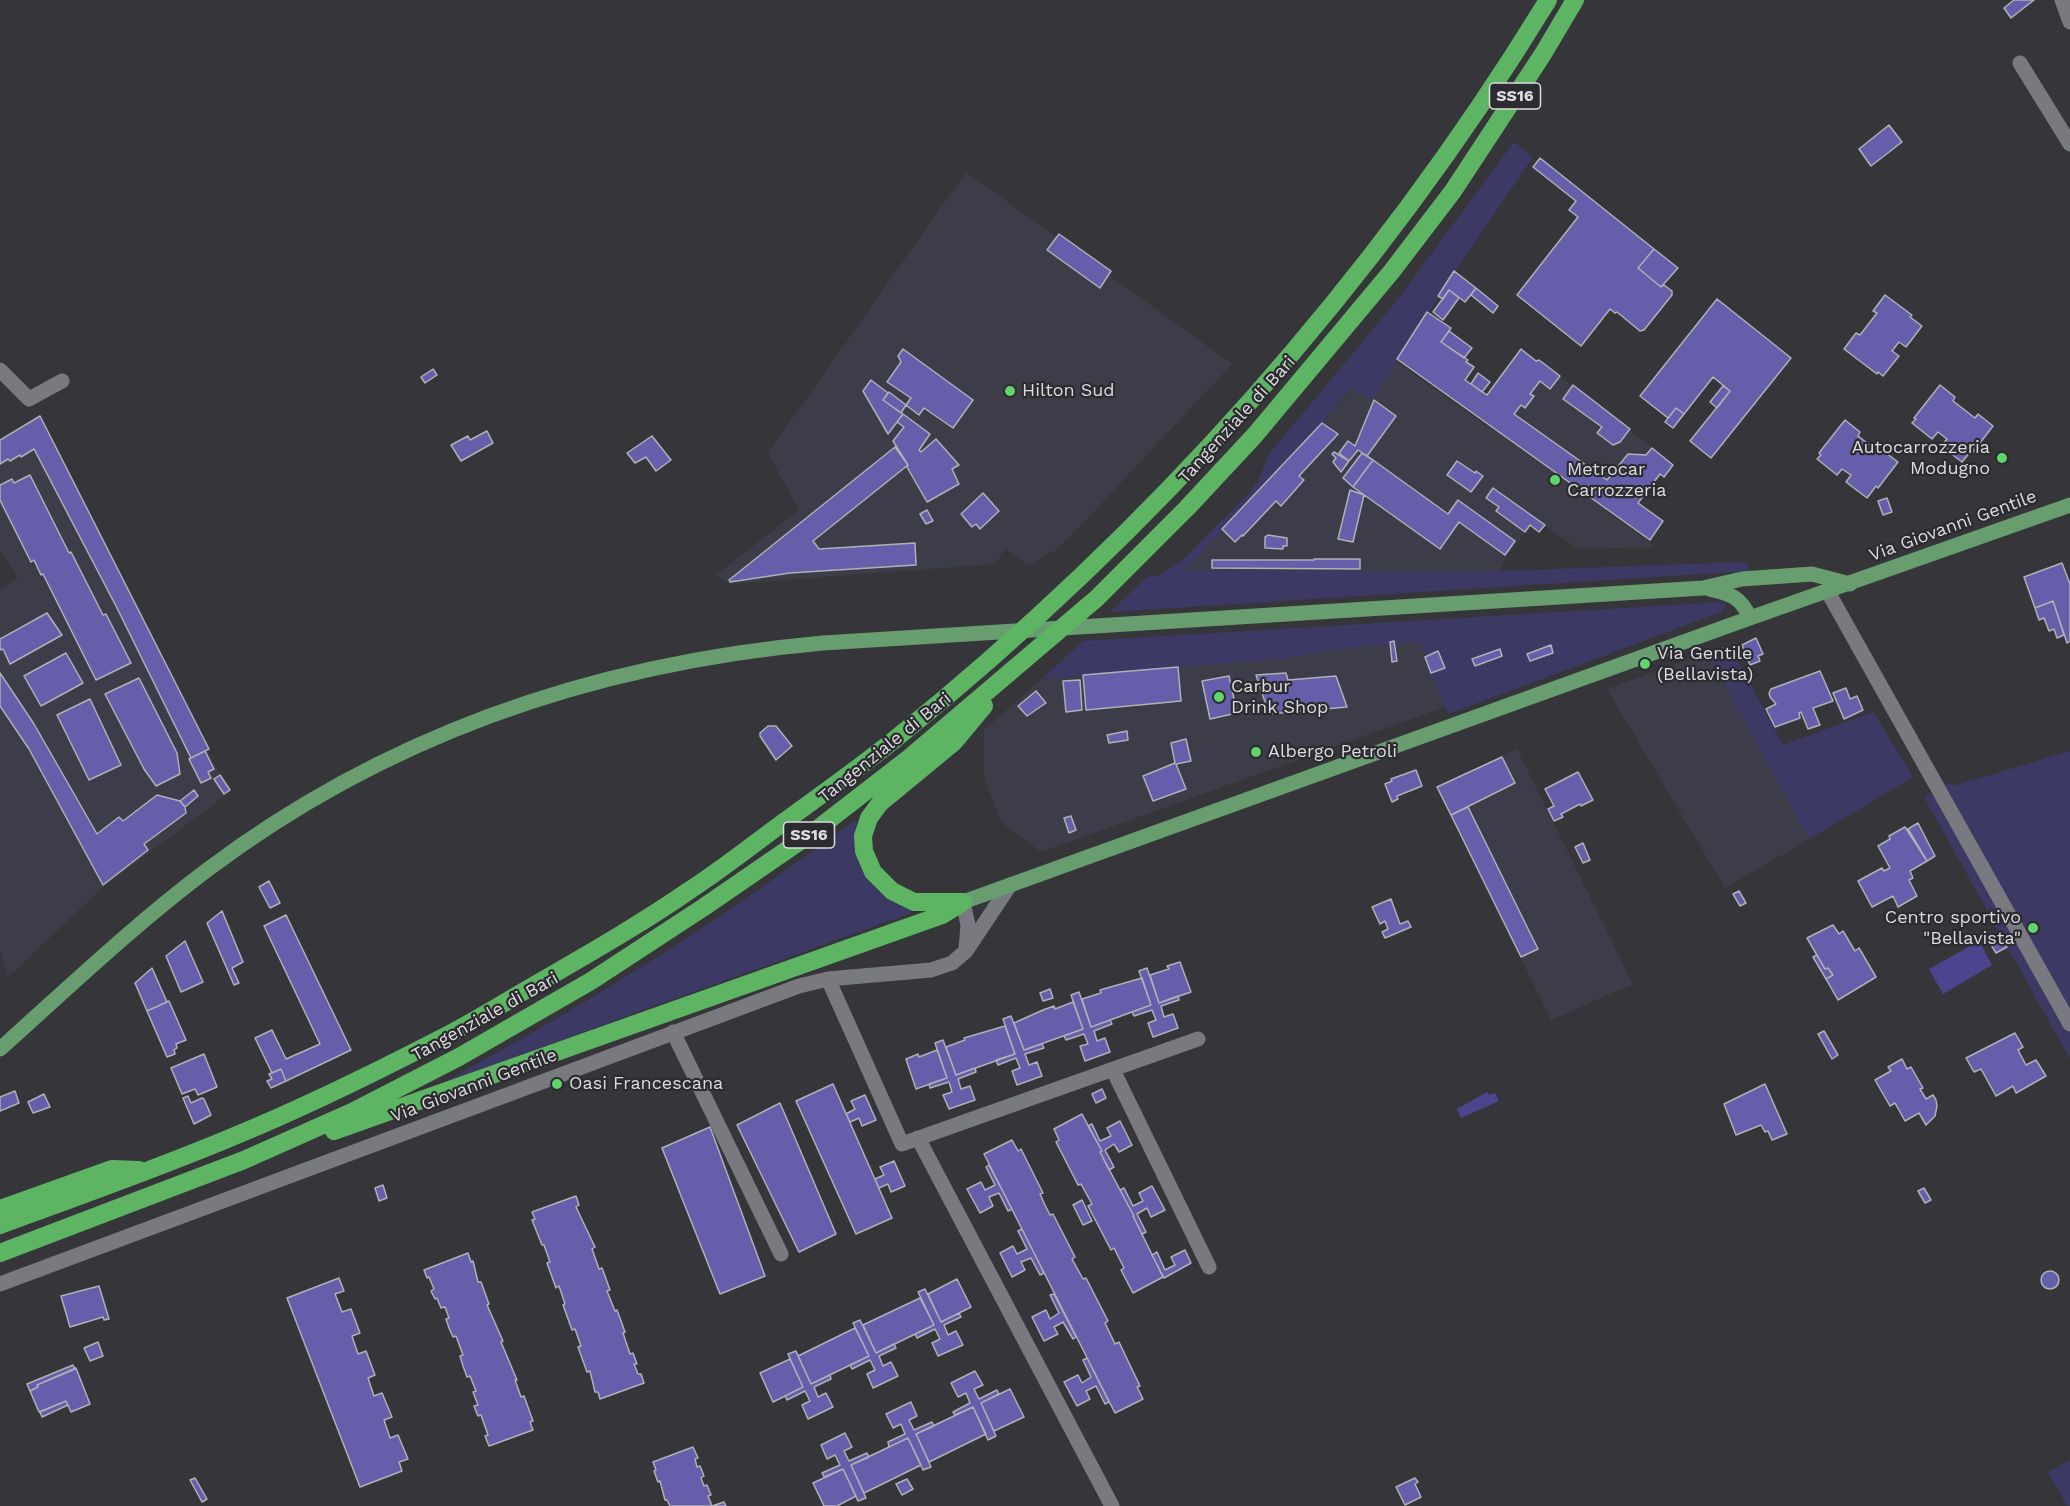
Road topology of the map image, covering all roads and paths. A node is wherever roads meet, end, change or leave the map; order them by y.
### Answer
1 (1548, 0) edge
2 (1575, 0) edge
3 (2062, 0) edge
4 (2070, 22) edge
5 (2020, 63) dead end
6 (2070, 144) edge
7 (0, 370) edge
8 (62, 381) dead end
9 (2070, 505) edge
10 (1850, 584) junction
11 (1703, 588) junction
12 (1828, 592) junction
13 (1750, 618) junction
14 (1017, 667) junction
15 (1010, 885) junction
16 (963, 902) junction
17 (966, 951) junction
18 (828, 979) junction
19 (2070, 1024) edge
20 (673, 1032) junction
21 (1198, 1039) dead end
22 (0, 1049) edge
23 (1113, 1070) junction
24 (918, 1138) junction
25 (244, 1160) junction
26 (150, 1170) junction
27 (0, 1209) edge
28 (0, 1225) edge
29 (0, 1252) edge
30 (781, 1254) dead end
31 (1209, 1267) dead end
32 (0, 1284) edge
33 (1112, 1506) edge

1 - 26 highway, Tangenziale di Bari / SS16
2 - 14 highway, Tangenziale di Bari / SS16
3 - 4 street
5 - 6 street
7 - 8 street
9 - 10 main road, Via Giovanni Gentile
10 - 11 main road
10 - 12 main road, Via Giovanni Gentile
11 - 13 main road
11 - 22 main road
12 - 13 main road, Via Giovanni Gentile
12 - 19 street
13 - 15 main road, Via Giovanni Gentile
14 - 16 highway
14 - 25 highway, Tangenziale di Bari / SS16
15 - 16 main road, Via Giovanni Gentile
15 - 17 street
16 - 17 street
16 - 25 highway
17 - 18 street, Via Giovanni Gentile
18 - 20 street, Via Giovanni Gentile
18 - 24 street
20 - 30 street
20 - 32 street, Via Giovanni Gentile
21 - 23 street
23 - 24 street
23 - 31 street
24 - 33 street
25 - 29 highway, Tangenziale di Bari / SS16
26 - 27 highway
26 - 28 highway, Tangenziale di Bari / SS16

